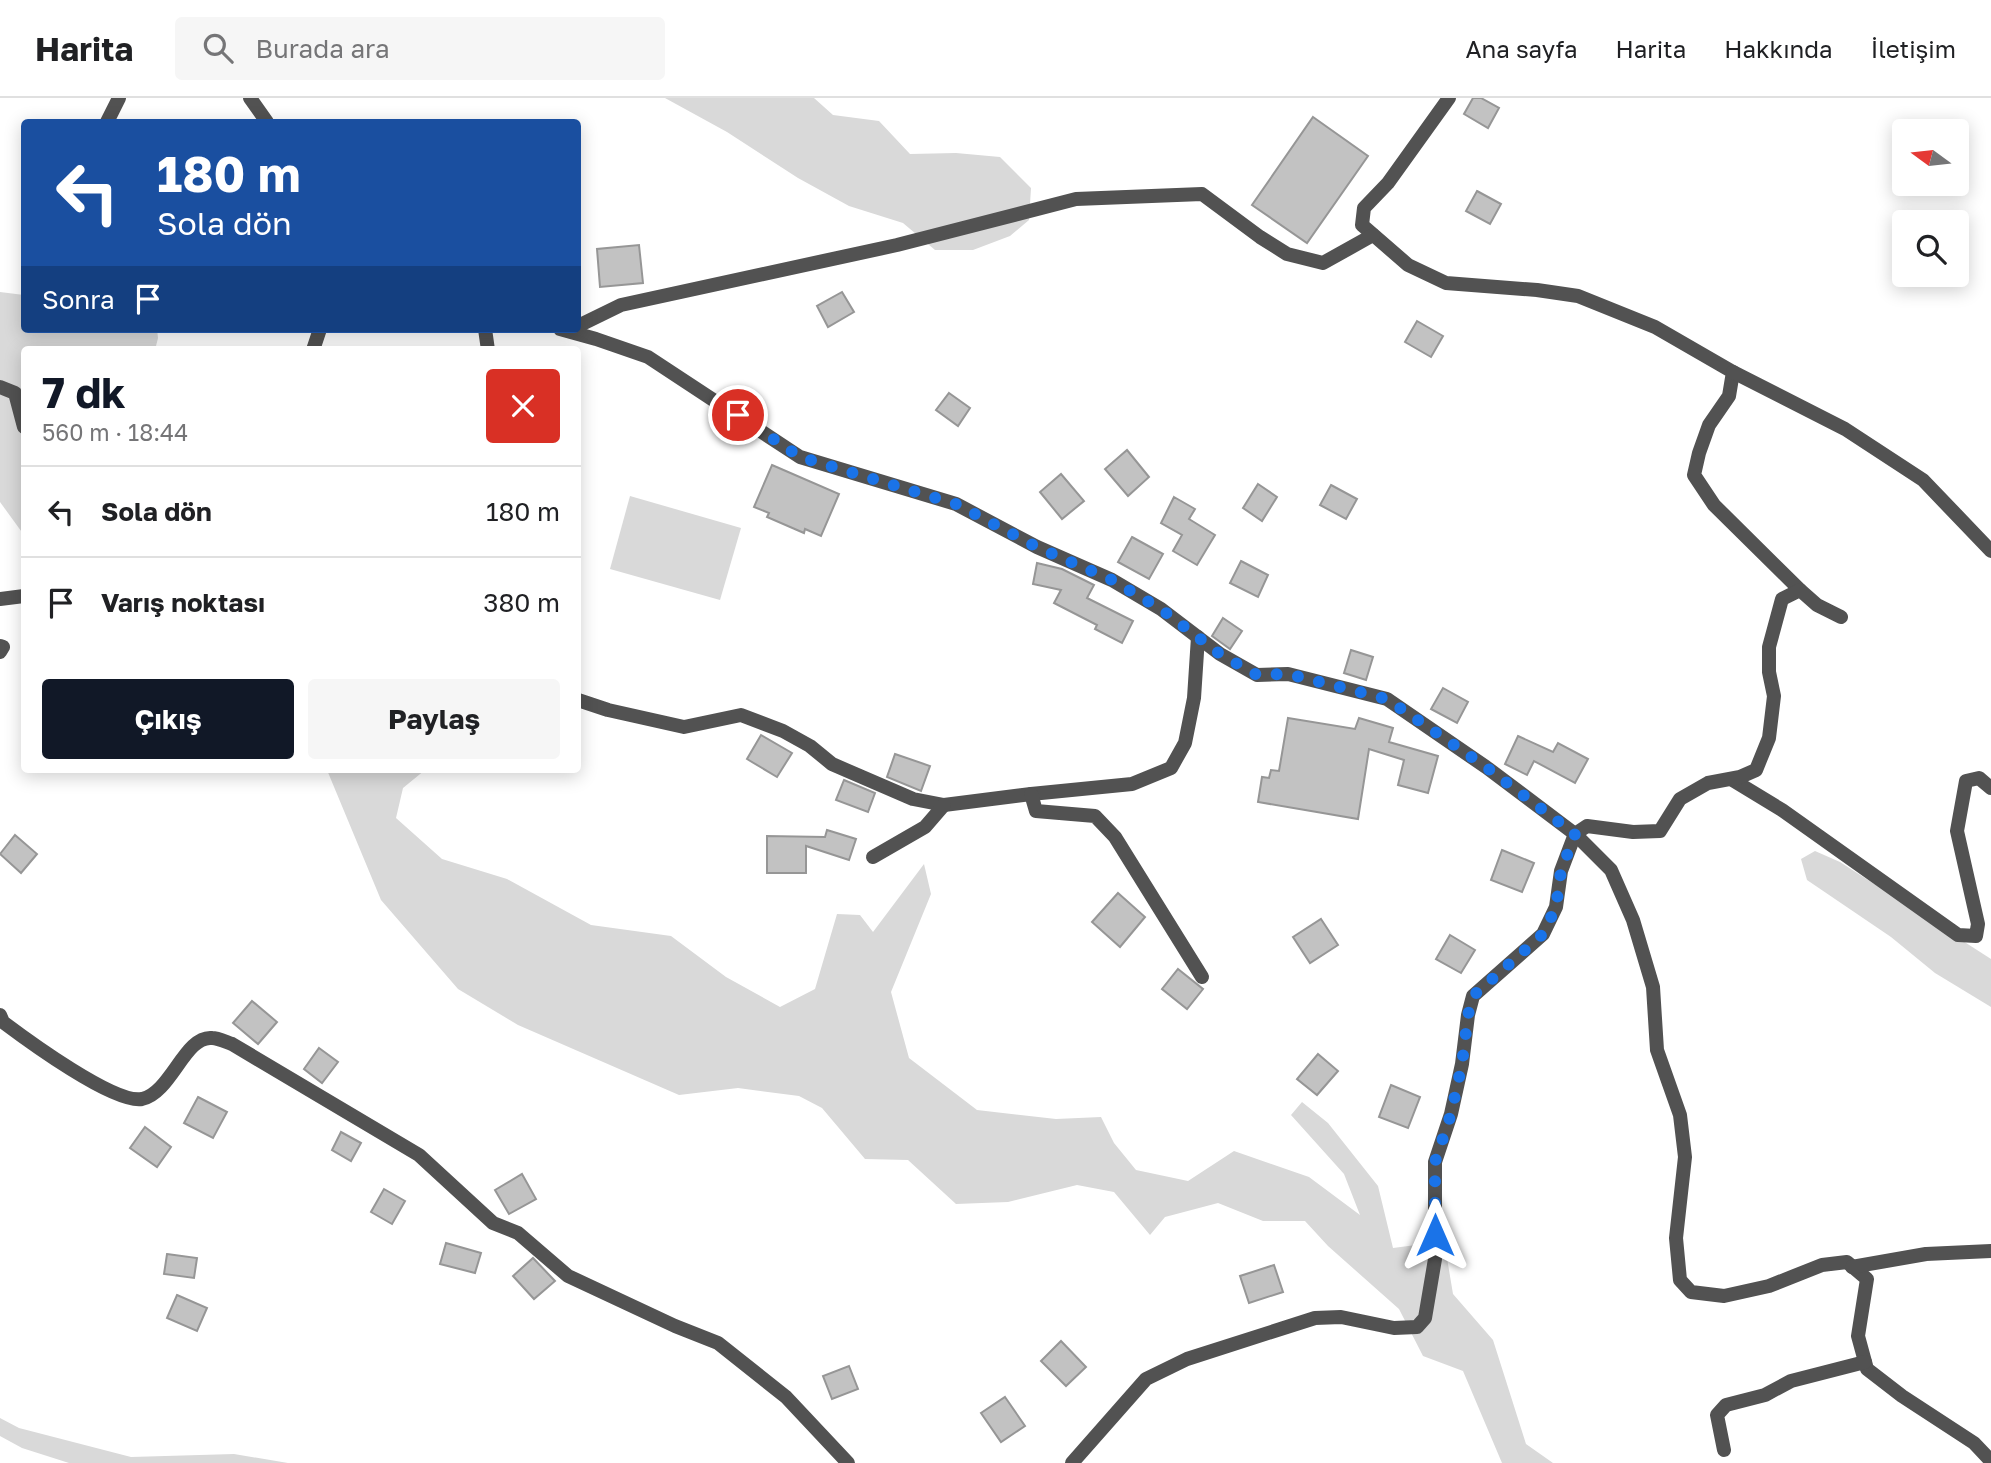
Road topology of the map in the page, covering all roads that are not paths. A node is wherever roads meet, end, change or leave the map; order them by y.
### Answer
1 (119, 98) edge
2 (1449, 98) edge
3 (256, 101) edge
4 (108, 119) edge
5 (265, 119) edge
6 (1373, 235) junction
7 (581, 323) edge
8 (580, 333) edge
9 (1733, 372) junction
10 (0, 387) edge
11 (21, 416) edge
12 (1991, 551) edge
13 (1800, 590) junction
14 (21, 596) edge
15 (0, 599) edge
16 (1841, 617) dead end
17 (1198, 637) junction
18 (0, 646) edge
19 (0, 652) edge
20 (581, 701) edge
21 (1731, 779) junction
22 (1991, 788) edge
23 (1031, 794) junction
24 (944, 805) junction
25 (1575, 834) junction
26 (873, 857) dead end
27 (1202, 977) dead end
28 (1, 1020) edge
29 (1991, 1251) edge
30 (1852, 1267) junction
31 (1865, 1362) junction
32 (1724, 1450) dead end
33 (1991, 1461) edge
34 (848, 1463) edge
35 (1072, 1463) edge

1 - 4 street
2 - 6 street
3 - 5 street
6 - 7 street
6 - 9 street
8 - 17 street
9 - 12 street
9 - 13 street
10 - 11 street
13 - 16 street
13 - 21 street
14 - 15 street
17 - 23 street
17 - 25 street
18 - 19 street
20 - 24 street
21 - 22 street
21 - 25 street
23 - 24 street
23 - 27 street
24 - 26 street
25 - 30 street
25 - 35 street
28 - 34 street
29 - 30 street
30 - 31 street
31 - 32 street
31 - 33 street

